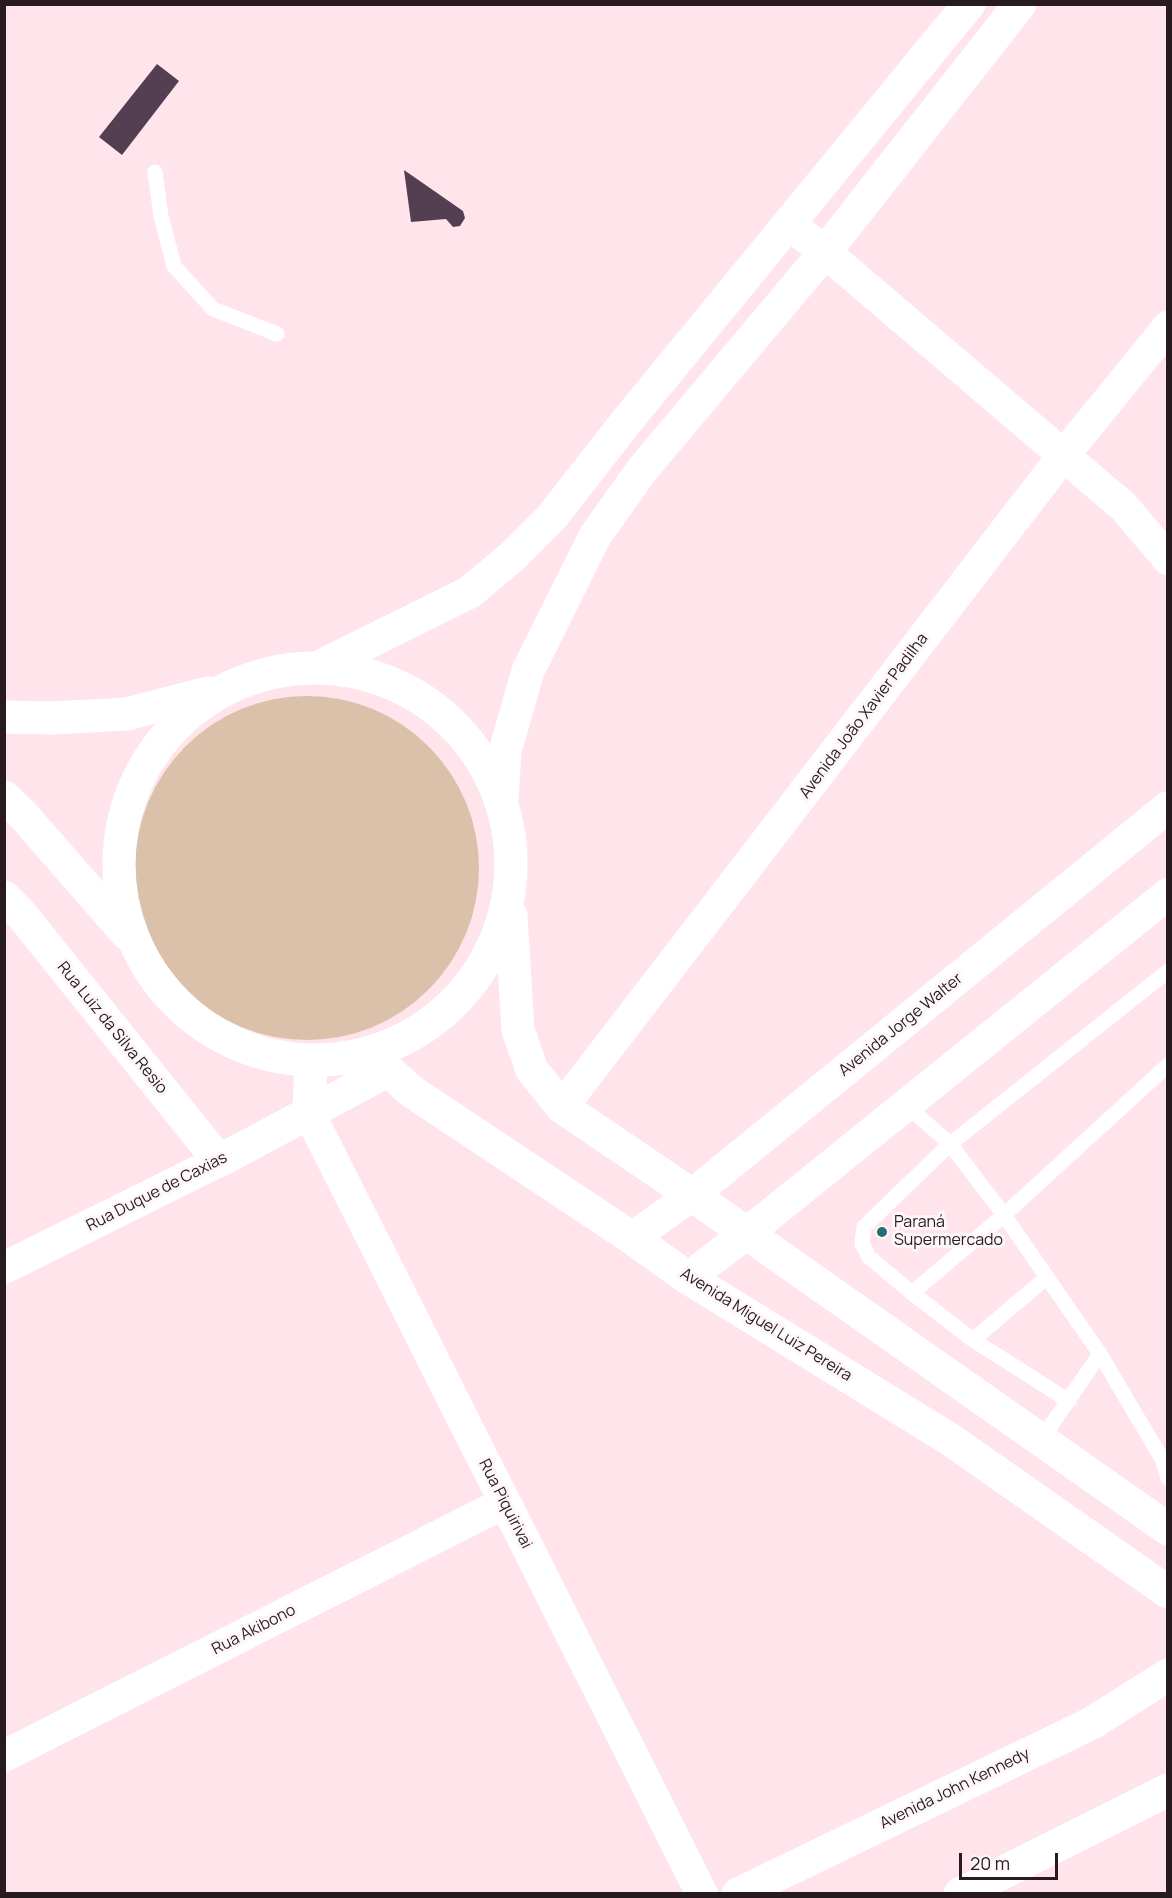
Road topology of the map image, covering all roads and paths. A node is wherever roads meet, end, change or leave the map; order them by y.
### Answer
1 (1020, 4) edge
2 (963, 7) edge
3 (155, 172) dead end
4 (789, 224) junction
5 (825, 252) junction
6 (1167, 327) edge
7 (277, 334) dead end
8 (1064, 456) junction
9 (1167, 559) edge
10 (319, 668) junction
11 (227, 688) junction
12 (4, 717) edge
13 (4, 796) edge
14 (502, 800) junction
15 (1167, 807) edge
16 (1167, 894) edge
17 (4, 897) edge
18 (509, 897) junction
19 (136, 945) junction
20 (1167, 971) edge
21 (311, 1061) junction
22 (379, 1061) junction
23 (1167, 1065) edge
24 (905, 1104) junction
25 (562, 1107) junction
26 (309, 1113) junction
27 (950, 1144) junction
28 (219, 1161) junction
29 (692, 1195) junction
30 (1004, 1215) junction
31 (746, 1234) junction
32 (632, 1238) junction
33 (4, 1268) edge
34 (1047, 1277) junction
35 (688, 1278) junction
36 (912, 1293) junction
37 (973, 1340) junction
38 (1100, 1354) junction
39 (1069, 1401) junction
40 (1041, 1440) junction
41 (1167, 1478) edge
42 (504, 1503) junction
43 (1167, 1525) edge
44 (1167, 1592) edge
45 (1167, 1675) edge
46 (4, 1756) edge
47 (1167, 1790) edge
48 (702, 1893) edge
49 (738, 1893) edge
50 (960, 1893) edge

1 - 5 main road
2 - 4 main road
3 - 7 lane
4 - 5 street
4 - 10 main road
5 - 8 street
5 - 14 main road
6 - 8 street, Avenida João Xavier Padilha
8 - 9 street
8 - 25 street, Avenida João Xavier Padilha
10 - 11 main road
10 - 14 main road
11 - 12 main road
11 - 19 main road
13 - 19 main road
14 - 18 main road
15 - 29 street, Avenida Jorge Walter
16 - 24 street
17 - 28 main road, Rua Luiz da Silva Resio
18 - 22 main road
18 - 25 main road
19 - 21 main road
20 - 27 lane
21 - 22 main road
21 - 26 main road
22 - 26 main road, Rua Duque de Caxias
22 - 32 main road, Avenida Miguel Luiz Pereira
23 - 30 lane
24 - 27 lane
24 - 31 street
25 - 29 main road
26 - 28 main road, Rua Duque de Caxias
26 - 42 street, Rua Piquirivai
27 - 30 lane
27 - 36 lane
28 - 33 street, Rua Duque de Caxias
29 - 31 main road
29 - 32 street, Avenida Jorge Walter
30 - 34 lane
30 - 36 lane
31 - 35 street
31 - 40 main road
32 - 35 main road, Avenida Miguel Luiz Pereira
34 - 37 lane
34 - 38 lane
35 - 44 main road, Avenida Miguel Luiz Pereira
36 - 37 lane
37 - 39 lane
38 - 39 lane
38 - 41 lane
39 - 40 lane
40 - 43 main road
42 - 46 street, Rua Akibono
42 - 48 street, Rua Piquirivai
45 - 49 main road, Avenida John Kennedy
47 - 50 main road

